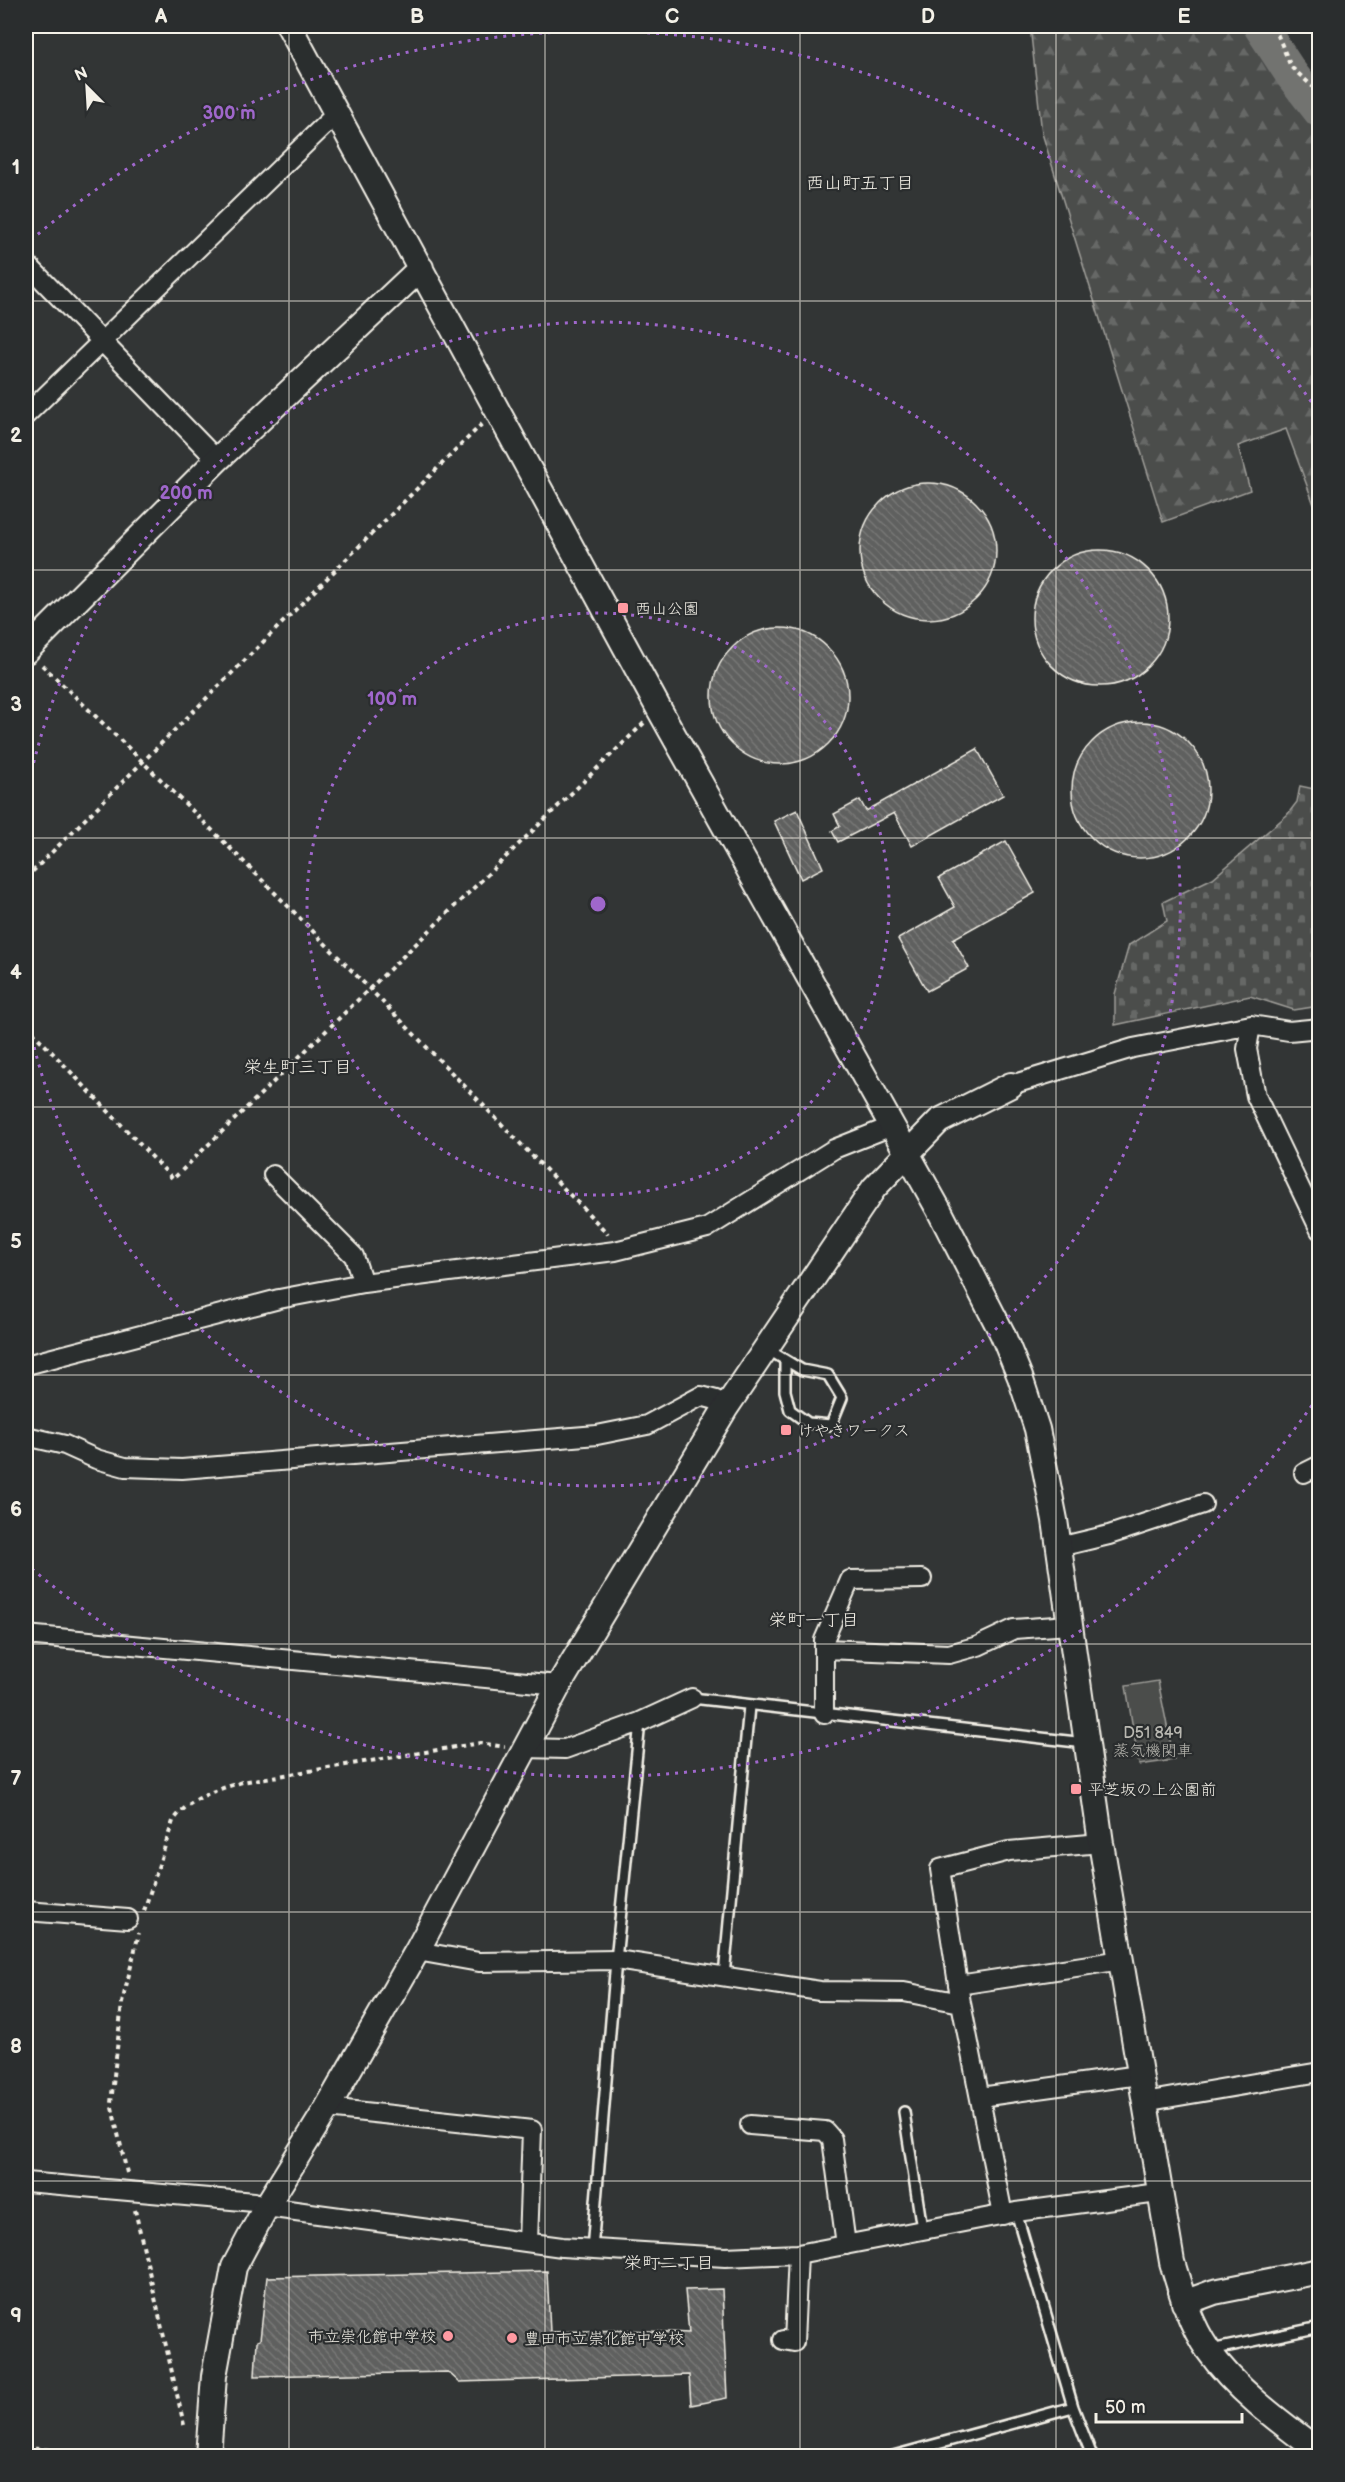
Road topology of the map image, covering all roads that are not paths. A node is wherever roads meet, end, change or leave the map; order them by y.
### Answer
1 (289, 26) edge
2 (338, 112) junction
3 (26, 263) edge
4 (421, 268) junction
5 (102, 340) junction
6 (26, 416) edge
7 (217, 460) junction
8 (26, 650) edge
9 (1251, 1025) junction
10 (1320, 1028) edge
11 (1011, 1085) joint
12 (892, 1126) junction
13 (907, 1154) junction
14 (273, 1175) dead end
15 (1320, 1230) edge
16 (363, 1283) junction
17 (776, 1354) junction
18 (26, 1365) edge
19 (725, 1409) junction
20 (26, 1436) edge
21 (1203, 1504) dead end
22 (1059, 1547) junction
23 (922, 1579) dead end
24 (1069, 1625) junction
25 (26, 1635) edge
26 (824, 1649) junction
27 (559, 1685) junction
28 (692, 1698) joint
29 (749, 1706) junction
30 (824, 1714) junction
31 (640, 1722) junction
32 (1087, 1743) junction
33 (520, 1748) junction
34 (1101, 1843) junction
35 (26, 1911) edge
36 (137, 1921) road end
37 (417, 1951) junction
38 (616, 1960) junction
39 (1122, 1960) junction
40 (724, 1976) junction
41 (958, 1985) junction
42 (961, 2003) junction
43 (1320, 2072) edge
44 (1139, 2075) junction
45 (980, 2097) junction
46 (1144, 2102) junction
47 (327, 2108) junction
48 (904, 2112) dead end
49 (750, 2125) dead end
50 (26, 2182) edge
51 (1158, 2193) junction
52 (266, 2207) junction
53 (1009, 2213) junction
54 (922, 2229) junction
55 (528, 2242) junction
56 (846, 2245) junction
57 (592, 2250) junction
58 (798, 2254) junction
59 (1320, 2271) edge
60 (1184, 2303) junction
61 (1320, 2327) edge
62 (783, 2340) dead end
63 (1208, 2351) junction
64 (1072, 2407) junction
65 (1320, 2452) edge
66 (208, 2457) edge
67 (893, 2457) edge
68 (1092, 2457) edge

1 - 2 street
2 - 4 street
2 - 5 street
3 - 5 street
4 - 7 street
4 - 12 street
5 - 6 street
5 - 7 street
7 - 8 street
9 - 10 street
9 - 11 street
9 - 15 street
11 - 13 street
12 - 13 street
12 - 16 street
13 - 17 street
13 - 22 street
14 - 16 street
16 - 18 street
17 - 17 lane
17 - 19 street
19 - 20 street
19 - 27 street
21 - 22 street
22 - 24 street
23 - 26 street
24 - 26 street
24 - 32 street
25 - 27 street
26 - 30 street
27 - 33 street
28 - 29 lane
28 - 31 street
29 - 30 lane
29 - 40 lane
30 - 32 lane
31 - 33 street
31 - 38 lane
32 - 34 street
33 - 37 street
34 - 39 street
34 - 41 street
35 - 36 street
37 - 38 street
37 - 47 street
38 - 40 street
38 - 57 lane
39 - 41 street
39 - 44 street
40 - 42 street
41 - 42 street
42 - 45 street
43 - 46 street
44 - 45 street
44 - 46 street
45 - 53 street
46 - 51 street
47 - 52 street
47 - 55 street
48 - 54 lane
49 - 56 street
50 - 52 street
51 - 53 street
51 - 60 street
52 - 55 street
52 - 66 street
53 - 54 street
53 - 64 lane
54 - 56 street
55 - 57 street
56 - 58 street
57 - 58 street
58 - 62 street
59 - 60 street
60 - 63 street
61 - 63 lane
63 - 65 street
64 - 67 lane
64 - 68 lane

